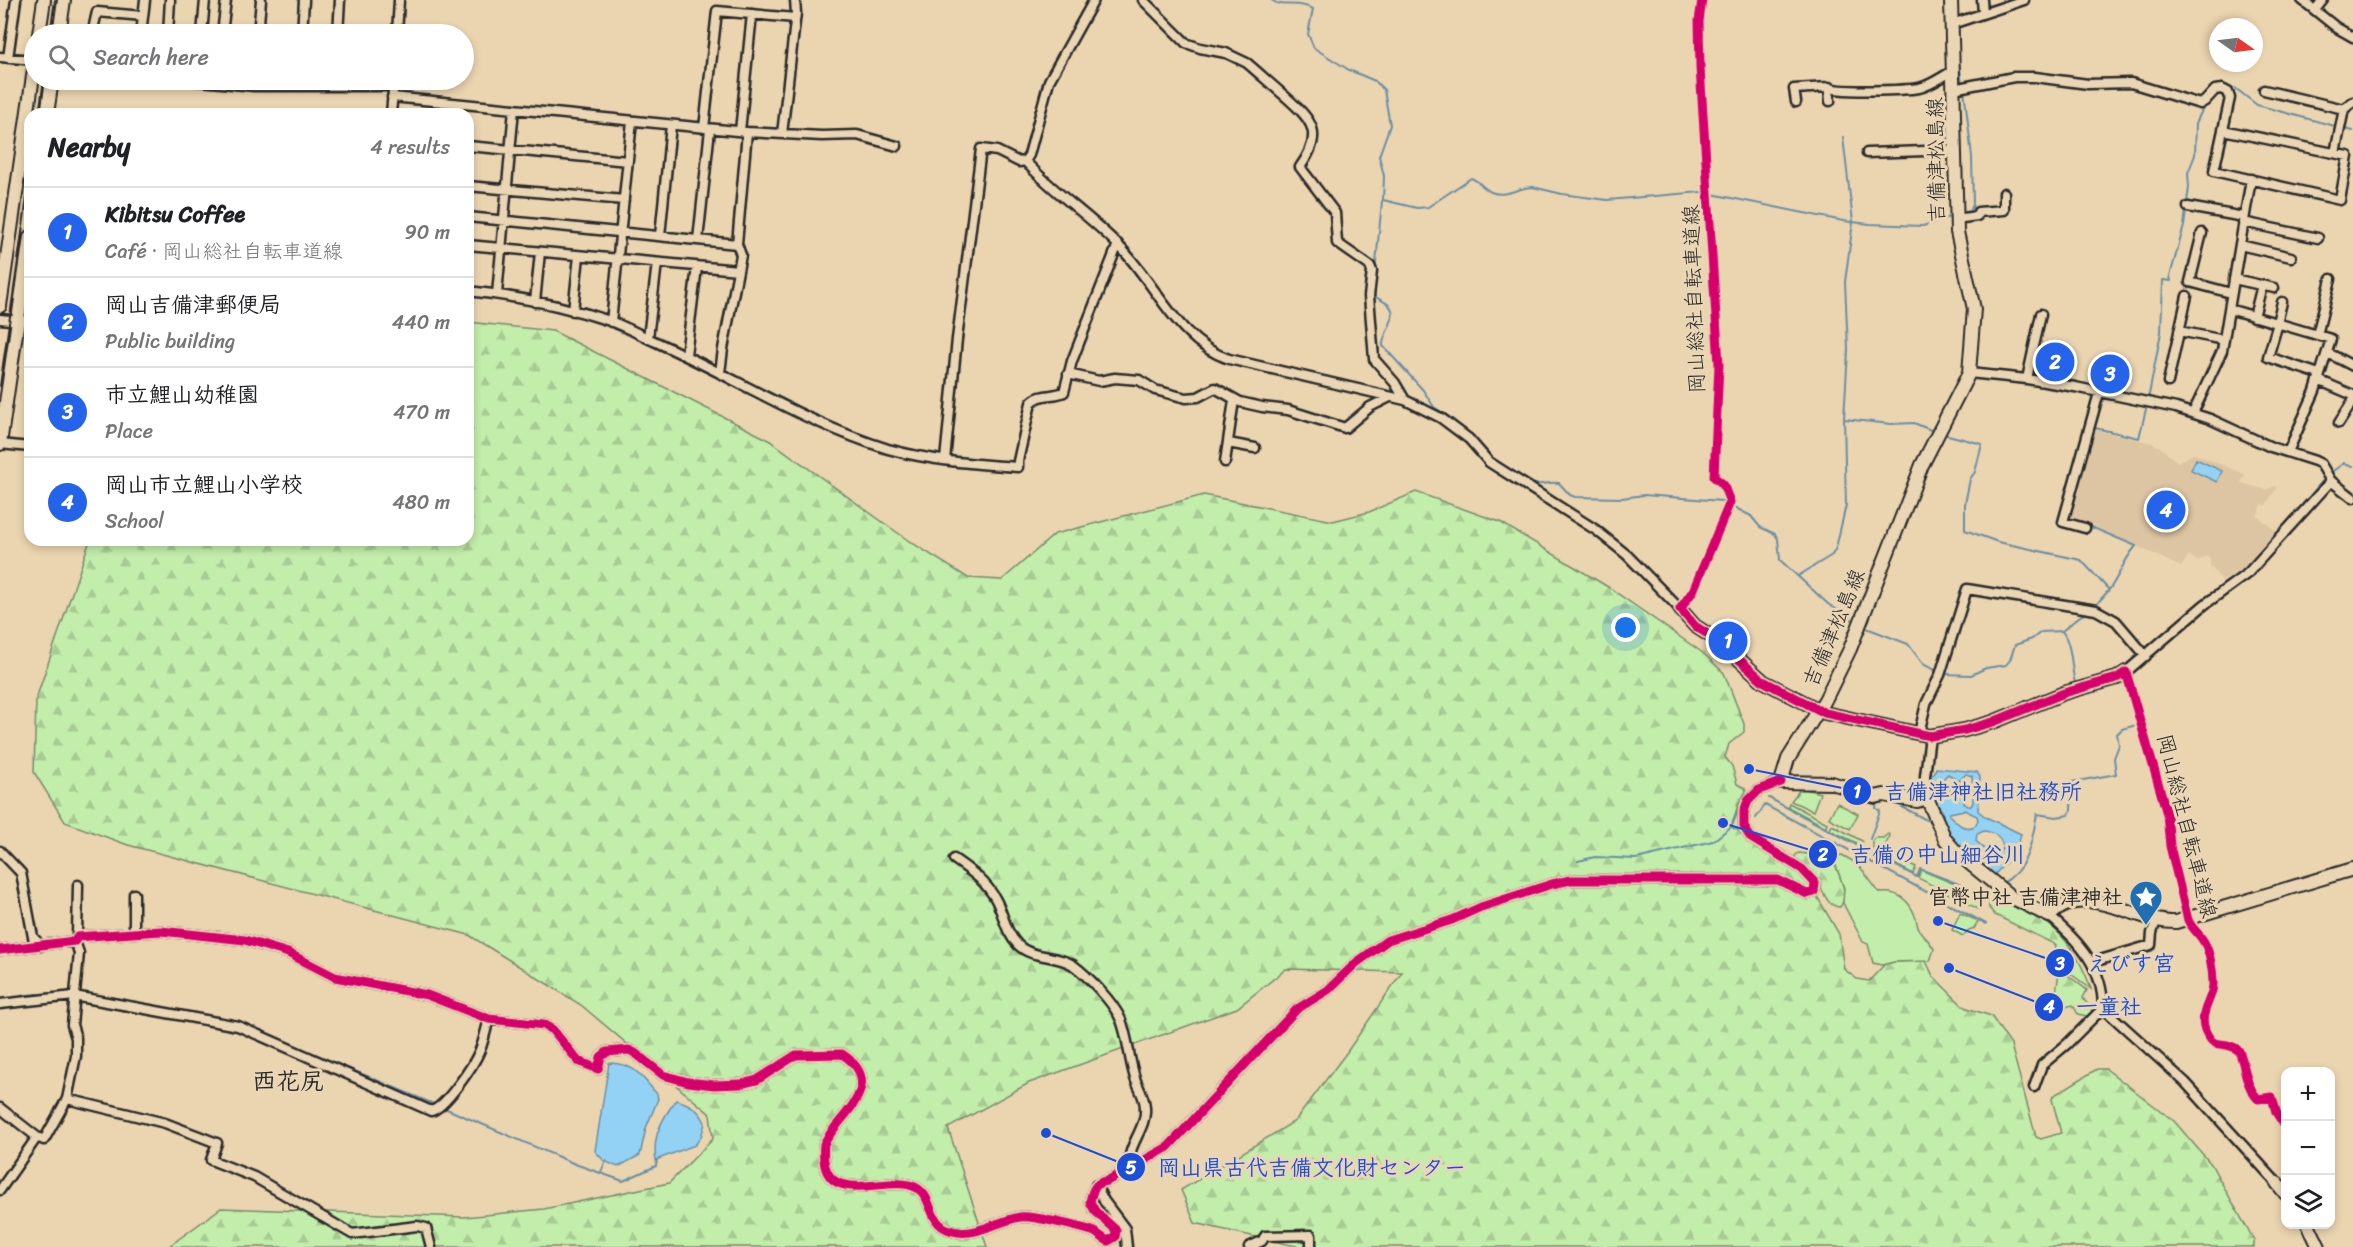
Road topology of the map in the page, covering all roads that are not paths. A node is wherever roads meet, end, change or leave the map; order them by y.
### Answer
1 (16, 0) edge
2 (44, 0) edge
3 (64, 0) edge
4 (145, 0) edge
5 (170, 0) edge
6 (204, 0) edge
7 (226, 0) edge
8 (261, 0) edge
9 (304, 0) edge
10 (340, 0) edge
11 (399, 0) edge
12 (795, 0) edge
13 (1094, 0) edge
14 (1143, 0) edge
15 (1951, 0) edge
16 (1983, 0) edge
17 (2024, 0) edge
18 (2302, 0) edge
19 (2323, 0) edge
20 (2315, 10) junction
21 (753, 14) junction
22 (1983, 14) junction
23 (143, 16) junction
24 (795, 18) junction
25 (40, 24) edge
26 (60, 24) edge
27 (94, 24) edge
28 (142, 24) edge
29 (169, 24) edge
30 (203, 24) edge
31 (223, 24) edge
32 (259, 24) edge
33 (303, 24) edge
34 (339, 24) edge
35 (397, 24) edge
36 (1952, 24) junction
37 (2353, 37) edge
38 (4, 57) edge
39 (24, 59) edge
40 (1953, 71) junction
41 (1829, 87) junction
42 (1953, 89) junction
43 (31, 90) edge
44 (51, 90) edge
45 (393, 90) edge
46 (2264, 90) dead end
47 (392, 97) junction
48 (1830, 101) dead end
49 (1796, 102) dead end
50 (2353, 102) edge
51 (28, 108) edge
52 (48, 108) edge
53 (391, 108) edge
54 (514, 109) junction
55 (2344, 109) junction
56 (632, 121) junction
57 (670, 125) junction
58 (707, 128) junction
59 (2223, 130) junction
60 (744, 132) junction
61 (782, 134) junction
62 (24, 139) edge
63 (897, 146) dead end
64 (474, 147) edge
65 (510, 150) junction
66 (1954, 150) junction
67 (1867, 153) dead end
68 (2335, 153) junction
69 (628, 161) junction
70 (1025, 162) junction
71 (2251, 179) junction
72 (474, 187) edge
73 (506, 190) junction
74 (2004, 193) dead end
75 (624, 200) junction
76 (2188, 207) dead end
77 (474, 218) edge
78 (1956, 219) junction
79 (504, 220) junction
80 (2244, 220) junction
81 (621, 232) junction
82 (2202, 233) dead end
83 (660, 236) junction
84 (2318, 238) dead end
85 (698, 240) junction
86 (737, 244) junction
87 (1118, 244) junction
88 (2240, 245) junction
89 (474, 246) edge
90 (501, 248) junction
91 (540, 252) junction
92 (579, 256) junction
93 (2291, 257) dead end
94 (618, 259) junction
95 (657, 263) junction
96 (697, 267) junction
97 (738, 270) junction
98 (2234, 279) junction
99 (2331, 279) dead end
100 (2262, 285) junction
101 (2274, 288) dead end
102 (474, 292) edge
103 (2231, 293) junction
104 (497, 294) junction
105 (2187, 296) dead end
106 (535, 302) junction
107 (2282, 302) dead end
108 (0, 306) edge
109 (2229, 309) junction
110 (573, 311) junction
111 (2042, 314) dead end
112 (2254, 317) junction
113 (0, 319) edge
114 (24, 321) edge
115 (611, 322) junction
116 (2278, 323) junction
117 (2180, 331) junction
118 (2317, 334) junction
119 (648, 338) junction
120 (2224, 340) junction
121 (2328, 353) junction
122 (686, 355) junction
123 (2353, 366) edge
124 (720, 373) junction
125 (1970, 373) junction
126 (1068, 374) junction
127 (2318, 377) junction
128 (2027, 379) junction
129 (2168, 382) dead end
130 (2099, 393) junction
131 (2353, 395) edge
132 (1390, 397) junction
133 (1234, 400) junction
134 (1405, 400) junction
135 (2353, 401) edge
136 (2193, 413) junction
137 (2339, 423) dead end
138 (1228, 443) junction
139 (0, 444) edge
140 (24, 446) edge
141 (1255, 448) dead end
142 (2288, 452) junction
143 (945, 460) junction
144 (1225, 462) dead end
145 (2331, 481) junction
146 (2351, 494) edge
147 (2085, 528) dead end
148 (1680, 609) joint
149 (2146, 656) junction
150 (2126, 672) joint
151 (1820, 709) junction
152 (1925, 734) junction
153 (1781, 782) junction
154 (1927, 798) junction
155 (0, 851) edge
156 (954, 859) dead end
157 (2353, 869) edge
158 (78, 885) dead end
159 (134, 894) dead end
160 (2049, 916) junction
161 (2156, 921) junction
162 (134, 933) junction
163 (76, 939) junction
164 (41, 946) junction
165 (0, 950) edge
166 (2093, 962) junction
167 (74, 993) junction
168 (0, 1004) edge
169 (2103, 1008) junction
170 (489, 1019) junction
171 (2034, 1087) dead end
172 (67, 1099) junction
173 (0, 1108) edge
174 (37, 1137) junction
175 (1130, 1168) junction
176 (2277, 1183) joint
177 (1096, 1185) junction
178 (2281, 1188) edge
179 (0, 1190) edge
180 (2310, 1229) edge
181 (431, 1247) edge
182 (1127, 1247) edge
183 (1249, 1247) edge
184 (1311, 1247) edge
185 (2319, 1247) edge

1 - 38 street
2 - 25 main road
3 - 26 main road
4 - 23 street
5 - 29 street
6 - 30 street
7 - 31 street
8 - 32 street
9 - 33 street
10 - 34 street
11 - 35 street
12 - 24 street
13 - 70 street
14 - 134 street
15 - 36 main road, 吉備津松島線
16 - 22 street
17 - 22 street
18 - 20 street
19 - 20 street
20 - 37 street
21 - 24 street
21 - 58 street
21 - 60 street
22 - 36 street
23 - 27 street
23 - 28 street
24 - 61 street
36 - 40 main road, 吉備津松島線
38 - 39 street
40 - 41 street
40 - 42 main road, 吉備津松島線
41 - 48 street
41 - 49 street
42 - 59 street
42 - 66 main road, 吉備津松島線
43 - 51 main road
44 - 52 main road
45 - 47 street
46 - 55 street
47 - 53 street
47 - 54 street
50 - 55 street
54 - 56 street
54 - 65 street
55 - 68 street
56 - 57 street
56 - 69 street
57 - 58 street
57 - 83 street
58 - 60 street
58 - 85 street
59 - 68 street
59 - 71 street
60 - 61 street
60 - 86 street
61 - 63 street
62 - 108 main road
64 - 65 street
65 - 69 street
65 - 73 street
66 - 67 street
66 - 78 main road, 吉備津松島線
68 - 71 street
69 - 75 street
70 - 87 street
70 - 143 street
71 - 80 street
72 - 73 street
73 - 75 street
73 - 79 street
74 - 78 street
75 - 81 street
76 - 80 street
77 - 79 street
78 - 125 main road, 吉備津松島線
79 - 81 street
79 - 90 street
80 - 84 street
80 - 88 street
81 - 83 street
81 - 94 street
82 - 103 street
83 - 85 street
85 - 86 street
86 - 97 street
87 - 126 street
87 - 132 street
88 - 93 street
88 - 98 street
89 - 90 street
90 - 91 street
90 - 104 street
91 - 92 street
91 - 106 street
92 - 94 street
92 - 110 street
94 - 95 street
94 - 115 street
95 - 96 street
95 - 119 street
96 - 97 street
96 - 122 street
97 - 124 street
98 - 100 street
98 - 103 street
99 - 118 street
100 - 101 street
100 - 112 street
102 - 104 street
103 - 109 street
104 - 106 street
105 - 117 street
106 - 110 street
107 - 116 street
109 - 112 street
109 - 120 street
110 - 115 street
111 - 128 street
112 - 116 street
113 - 114 street
114 - 139 main road
115 - 119 street
116 - 118 street
116 - 127 street
117 - 120 street
117 - 129 street
118 - 121 street
119 - 122 street
120 - 136 street
121 - 123 street
121 - 127 street
122 - 124 street
124 - 143 street
125 - 128 street
125 - 151 main road, 吉備津松島線
126 - 133 street
126 - 143 street
127 - 131 street
127 - 142 street
128 - 130 street
130 - 136 street
130 - 147 street
132 - 133 street
132 - 134 street
133 - 138 street
134 - 148 street
135 - 137 street
136 - 142 street
138 - 141 street
138 - 144 street
139 - 140 street
142 - 145 street
145 - 146 street
145 - 149 street
148 - 151 main road
149 - 150 street
149 - 152 street
150 - 152 main road
151 - 152 main road
151 - 153 main road, 吉備津松島線
152 - 154 street
153 - 154 main road
153 - 175 street
154 - 160 main road
155 - 164 street
156 - 175 street
157 - 161 main road
158 - 163 street
159 - 162 street
160 - 161 main road
160 - 166 street
161 - 166 street
162 - 163 street
162 - 170 street
163 - 164 street
163 - 167 street
164 - 165 street
166 - 169 street
167 - 168 street
167 - 170 street
167 - 172 street
169 - 171 street
169 - 176 street
170 - 177 street
172 - 174 street
172 - 181 street
173 - 174 street
174 - 179 street
175 - 177 street
176 - 178 main road
177 - 182 street
180 - 185 main road
183 - 184 street

